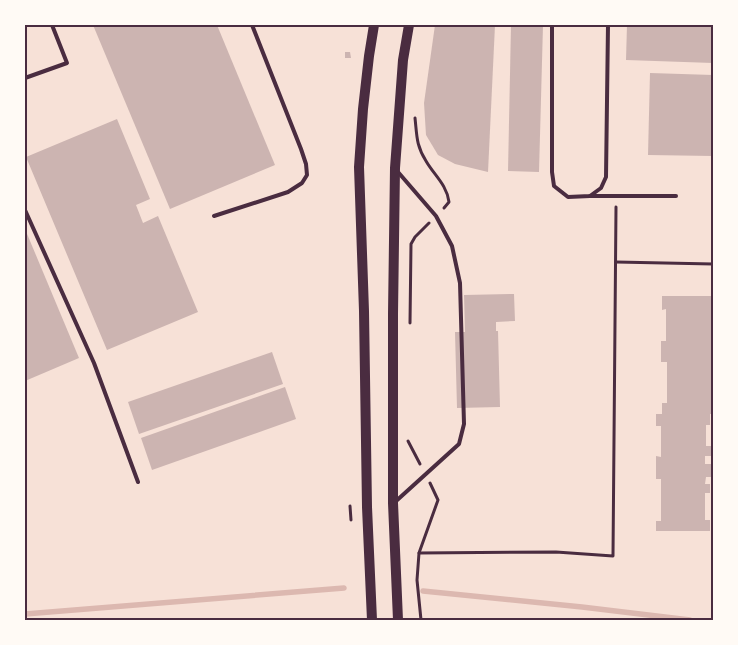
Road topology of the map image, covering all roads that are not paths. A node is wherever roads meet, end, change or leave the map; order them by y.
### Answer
1 (52, 25) edge
2 (252, 25) edge
3 (374, 25) edge
4 (409, 25) edge
5 (552, 25) edge
6 (608, 25) edge
7 (25, 78) edge
8 (395, 168) junction
9 (590, 196) junction
10 (676, 196) dead end
11 (25, 210) edge
12 (214, 216) dead end
13 (138, 482) dead end
14 (393, 503) junction
15 (372, 620) edge
16 (398, 620) edge

1 - 7 lane
2 - 12 lane
3 - 15 main road
4 - 8 main road
5 - 9 lane
6 - 9 lane
8 - 14 main road
8 - 14 lane
9 - 10 lane
11 - 13 lane
14 - 16 main road

